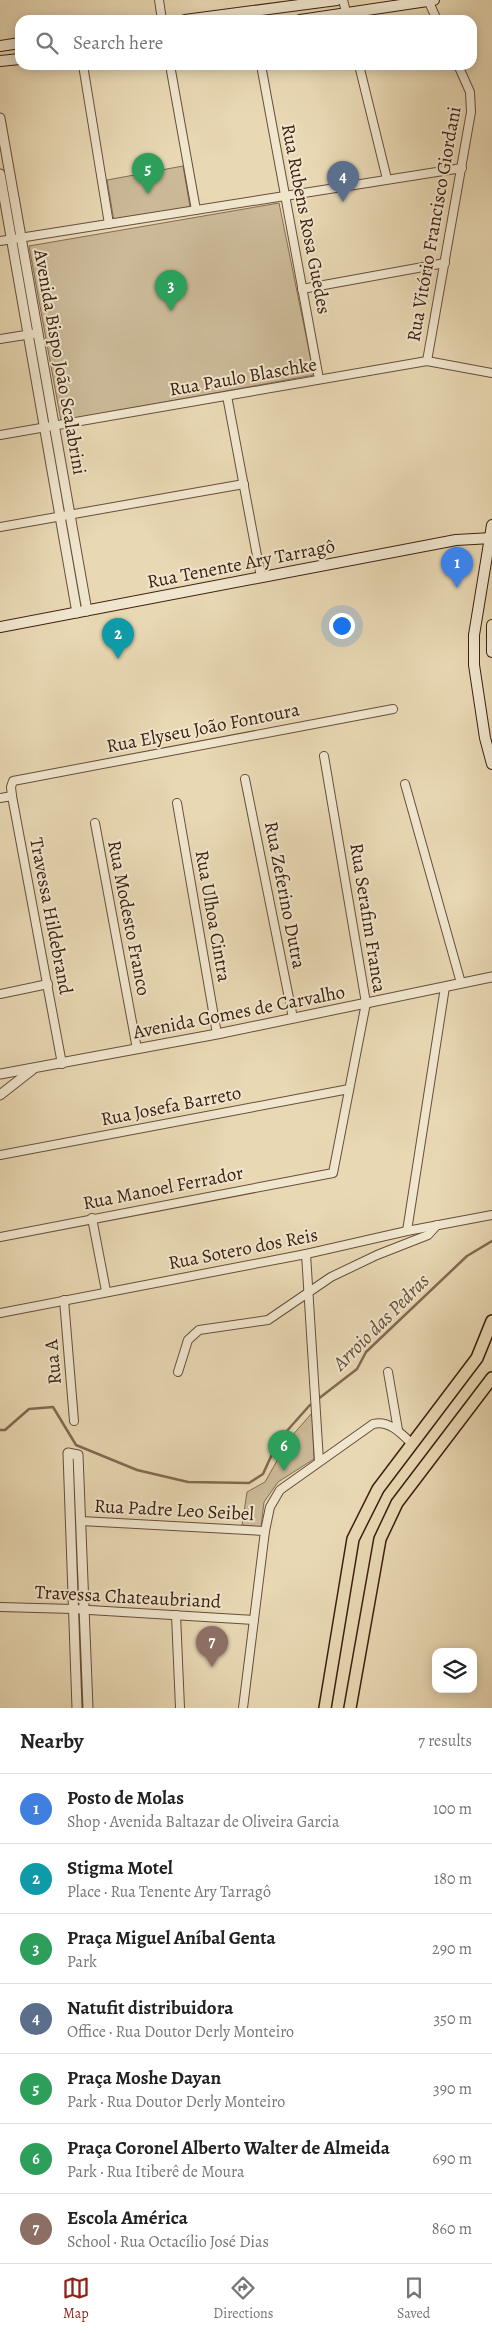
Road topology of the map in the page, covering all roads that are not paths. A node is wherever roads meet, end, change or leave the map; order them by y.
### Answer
1 (159, 0) edge
2 (337, 0) edge
3 (343, 0) edge
4 (430, 1) edge
5 (161, 15) edge
6 (257, 15) edge
7 (347, 15) edge
8 (357, 15) edge
9 (435, 15) edge
10 (15, 44) edge
11 (0, 46) edge
12 (15, 60) edge
13 (0, 61) edge
14 (84, 70) edge
15 (171, 70) edge
16 (262, 70) edge
17 (360, 70) edge
18 (460, 70) edge
19 (0, 118) edge
20 (462, 168) junction
21 (0, 174) edge
22 (387, 179) junction
23 (284, 196) junction
24 (196, 210) junction
25 (108, 224) junction
26 (21, 238) junction
27 (11, 239) junction
28 (0, 241) edge
29 (445, 263) junction
30 (302, 289) junction
31 (38, 334) junction
32 (28, 335) junction
33 (0, 339) edge
34 (427, 361) junction
35 (492, 374) edge
36 (320, 379) junction
37 (228, 396) junction
38 (54, 427) junction
39 (44, 429) junction
40 (0, 435) edge
41 (244, 484) junction
42 (71, 515) junction
43 (60, 516) junction
44 (492, 525) edge
45 (0, 527) edge
46 (491, 538) edge
47 (262, 578) junction
48 (82, 612) junction
49 (0, 627) edge
50 (492, 628) edge
51 (492, 652) edge
52 (393, 709) dead end
53 (324, 756) dead end
54 (492, 764) edge
55 (245, 779) dead end
56 (405, 784) dead end
57 (12, 796) junction
58 (0, 798) edge
59 (177, 803) dead end
60 (95, 823) dead end
61 (492, 977) edge
62 (461, 983) junction
63 (48, 984) junction
64 (445, 987) junction
65 (0, 994) edge
66 (366, 1003) junction
67 (293, 1018) junction
68 (217, 1034) junction
69 (138, 1049) junction
70 (62, 1064) junction
71 (34, 1068) junction
72 (0, 1074) edge
73 (349, 1089) junction
74 (0, 1095) edge
75 (0, 1155) edge
76 (332, 1173) joint
77 (492, 1215) edge
78 (92, 1218) junction
79 (437, 1225) junction
80 (407, 1230) junction
81 (0, 1237) edge
82 (306, 1254) junction
83 (106, 1292) junction
84 (308, 1292) junction
85 (64, 1300) junction
86 (0, 1313) edge
87 (492, 1321) edge
88 (178, 1372) dead end
89 (388, 1372) dead end
90 (492, 1378) edge
91 (74, 1421) dead end
92 (398, 1430) junction
93 (412, 1444) junction
94 (319, 1461) junction
95 (81, 1521) junction
96 (265, 1530) junction
97 (0, 1607) edge
98 (78, 1609) junction
99 (176, 1616) junction
100 (254, 1620) junction
101 (77, 1708) edge
102 (88, 1708) edge
103 (180, 1708) edge
104 (243, 1708) edge
105 (325, 1708) edge
106 (350, 1708) edge

1 - 5 street
2 - 6 main road
3 - 7 street
4 - 8 main road
4 - 9 street
10 - 11 main road
12 - 13 main road
14 - 25 street
15 - 24 street
16 - 23 street, Rua Rubens Rosa Guedes
17 - 22 street
18 - 20 street, Rua Vitório Francisco Giordani
19 - 26 street, Avenida Bispo João Scalabrini
20 - 22 street
20 - 29 street, Rua Vitório Francisco Giordani
21 - 27 street, Avenida Bispo João Scalabrini
22 - 23 street
23 - 24 street
23 - 30 street, Rua Rubens Rosa Guedes
24 - 25 street
25 - 26 street
26 - 27 street
26 - 31 street, Avenida Bispo João Scalabrini
27 - 28 street
27 - 32 street, Avenida Bispo João Scalabrini
29 - 30 street
29 - 34 street, Rua Vitório Francisco Giordani
30 - 36 street, Rua Rubens Rosa Guedes
31 - 32 street
31 - 38 street, Avenida Bispo João Scalabrini
32 - 33 street
32 - 39 street, Avenida Bispo João Scalabrini
34 - 35 street, Rua Paulo Blaschke
34 - 36 street, Rua Paulo Blaschke
36 - 37 street, Rua Paulo Blaschke
37 - 38 street, Rua Paulo Blaschke
37 - 41 street
38 - 39 street, Rua Paulo Blaschke
38 - 42 street, Avenida Bispo João Scalabrini
39 - 40 street, Rua Paulo Blaschke
39 - 43 street, Avenida Bispo João Scalabrini
41 - 42 street
41 - 47 street
42 - 43 street
42 - 48 street, Avenida Bispo João Scalabrini
43 - 45 street
43 - 48 street, Avenida Bispo João Scalabrini
44 - 46 main road
46 - 47 main road, Rua Tenente Ary Tarragô
46 - 54 main road
47 - 48 main road, Rua Tenente Ary Tarragô
48 - 49 main road, Rua Tenente Ary Tarragô
50 - 51 main road
52 - 57 street, Rua Elyseu João Fontoura
53 - 66 street, Rua Serafim Franca
55 - 67 street, Rua Zeferino Dutra
56 - 62 street
57 - 58 street
57 - 63 street, Travessa Hildebrand
59 - 68 street, Rua Ulhoa Cintra
60 - 69 street, Rua Modesto Franco
61 - 62 street, Avenida Gomes de Carvalho
62 - 64 street, Avenida Gomes de Carvalho
63 - 65 street
63 - 70 street, Travessa Hildebrand
64 - 66 street, Avenida Gomes de Carvalho
64 - 80 street
66 - 67 street, Avenida Gomes de Carvalho
66 - 73 street, Rua Serafim Franca
67 - 68 street, Avenida Gomes de Carvalho
68 - 69 street, Avenida Gomes de Carvalho
69 - 70 street, Avenida Gomes de Carvalho
70 - 71 street, Avenida Gomes de Carvalho
71 - 72 street, Avenida Gomes de Carvalho
71 - 74 street
73 - 75 street, Rua Josefa Barreto
73 - 76 street, Rua Serafim Franca
76 - 78 street, Rua Manoel Ferrador
77 - 79 street, Rua Sotero dos Reis
78 - 81 street, Rua Manoel Ferrador
78 - 83 street
79 - 80 street, Rua Sotero dos Reis
79 - 84 street
80 - 82 street, Rua Sotero dos Reis
82 - 83 street, Rua Sotero dos Reis
82 - 84 street
83 - 85 street, Rua Sotero dos Reis
84 - 88 street
84 - 94 street
85 - 86 street, Rua Sotero dos Reis
85 - 91 street, Rua A
87 - 93 main road
89 - 92 street
90 - 106 main road
92 - 93 street
92 - 94 street
93 - 105 main road
94 - 96 street
95 - 96 street, Rua Padre Leo Seibel
95 - 98 street
95 - 98 street
96 - 100 street
97 - 98 street, Travessa Chateaubriand
98 - 99 street, Travessa Chateaubriand
98 - 101 street
98 - 102 street
99 - 100 street, Travessa Chateaubriand
99 - 103 street
100 - 104 street

